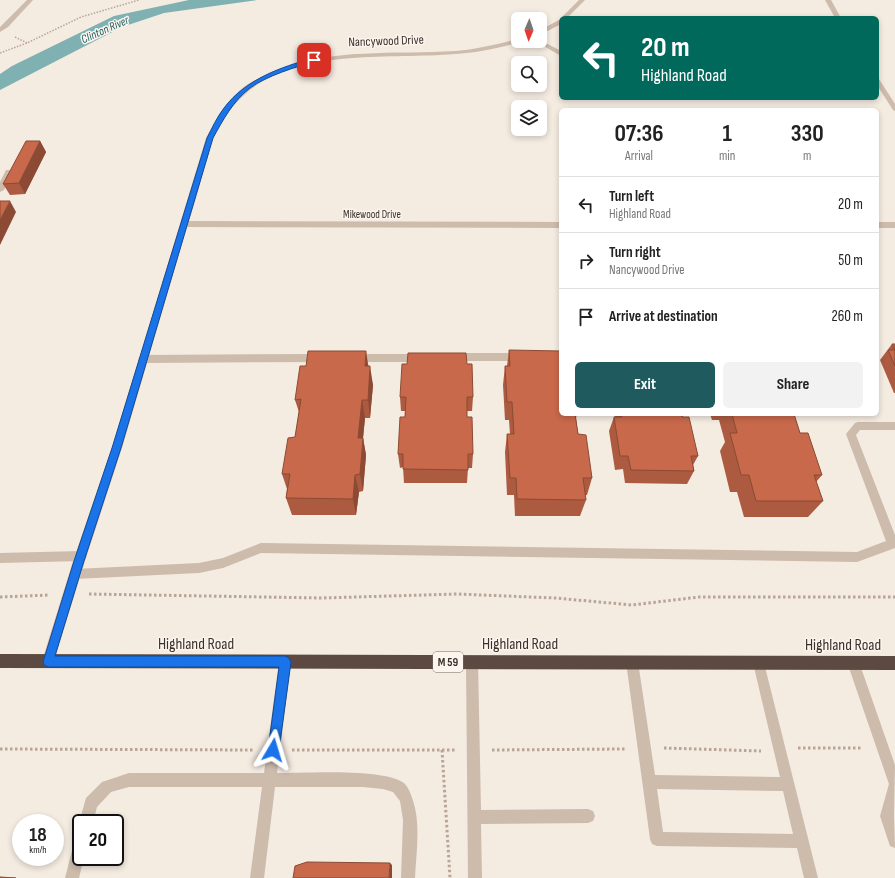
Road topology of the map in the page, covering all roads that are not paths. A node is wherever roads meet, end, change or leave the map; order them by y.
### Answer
1 (30, 0) edge
2 (582, 0) edge
3 (828, 0) edge
4 (567, 16) edge
5 (837, 16) edge
6 (559, 23) edge
7 (547, 29) edge
8 (0, 30) edge
9 (511, 43) edge
10 (547, 46) edge
11 (559, 53) edge
12 (879, 83) edge
13 (895, 109) edge
14 (12, 168) edge
15 (0, 190) edge
16 (183, 224) junction
17 (559, 225) edge
18 (879, 225) edge
19 (895, 225) edge
20 (444, 357) edge
21 (530, 357) edge
22 (328, 358) edge
23 (343, 358) edge
24 (429, 358) edge
25 (143, 359) junction
26 (895, 426) edge
27 (81, 556) junction
28 (0, 558) edge
29 (75, 574) junction
30 (0, 661) edge
31 (48, 662) junction
32 (285, 662) junction
33 (472, 662) junction
34 (632, 662) junction
35 (853, 662) junction
36 (895, 662) edge
37 (759, 663) junction
38 (270, 780) junction
39 (649, 782) junction
40 (788, 784) junction
41 (895, 784) edge
42 (88, 814) edge
43 (588, 816) dead end
44 (474, 817) junction
45 (802, 841) junction
46 (895, 841) edge
47 (75, 866) edge
48 (72, 878) edge
49 (257, 878) edge
50 (408, 878) edge
51 (475, 878) edge
52 (811, 878) edge

1 - 8 street
2 - 4 street
3 - 5 street
6 - 7 street
9 - 16 street, Nancywood Drive
10 - 11 street
12 - 13 street
14 - 15 street
16 - 17 street, Mikewood Drive
16 - 25 street, Nancywood Drive
18 - 19 street
20 - 21 street
22 - 25 street
23 - 24 street
25 - 27 street, Nancywood Drive
26 - 29 street
27 - 28 street
27 - 29 street, Nancywood Drive
29 - 31 street, Nancywood Drive
30 - 31 highway, Highland Road / M 59
31 - 32 highway, Highland Road / M 59
32 - 33 highway, Highland Road / M 59
32 - 38 street
33 - 34 highway, Highland Road / M 59
33 - 44 street
34 - 37 highway, Highland Road / M 59
34 - 39 street
35 - 36 highway, Highland Road / M 59
35 - 37 highway, Highland Road / M 59
35 - 41 street
37 - 40 street
38 - 42 street
38 - 49 street
38 - 50 street
39 - 40 street
39 - 45 street
40 - 45 street
41 - 46 street
43 - 44 street
44 - 51 street
45 - 52 street
47 - 48 street

